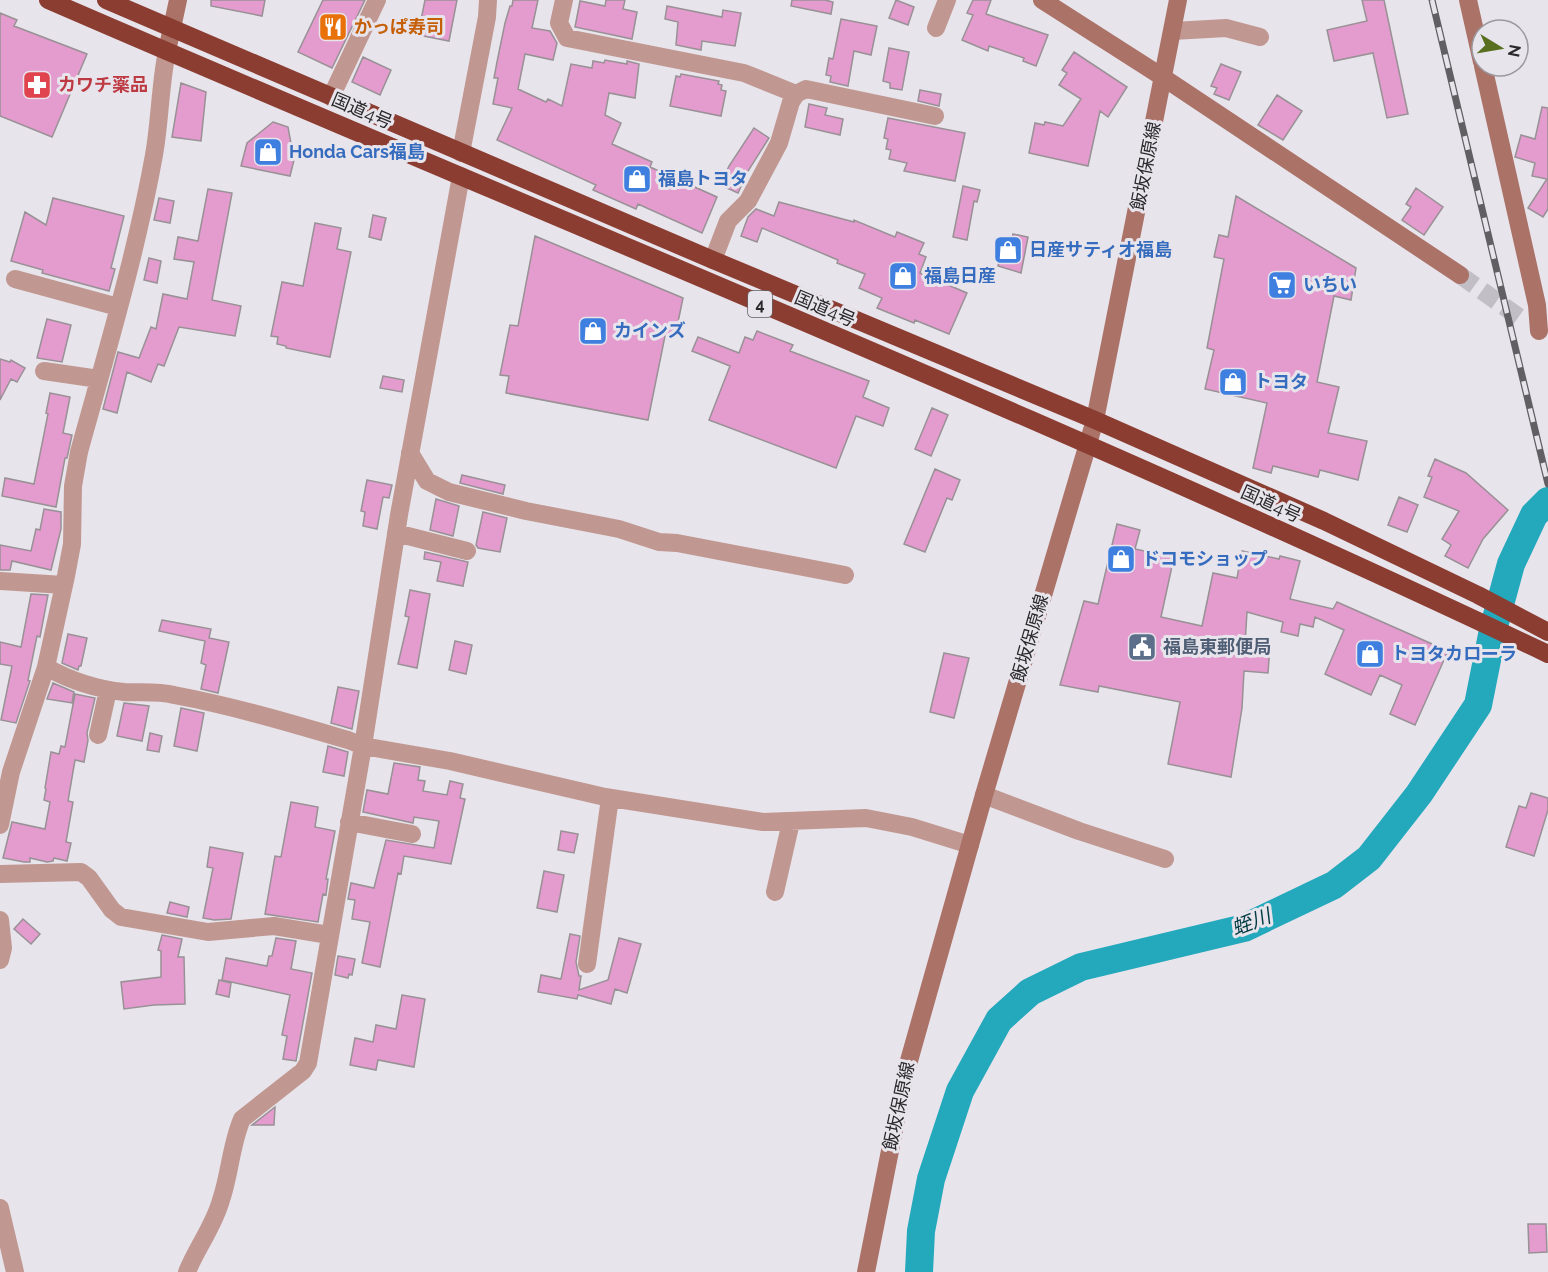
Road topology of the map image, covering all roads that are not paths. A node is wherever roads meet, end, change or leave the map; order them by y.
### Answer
1 (48, 0) edge
2 (106, 0) edge
3 (178, 0) edge
4 (377, 0) edge
5 (488, 0) edge
6 (564, 0) edge
7 (947, 0) edge
8 (1042, 0) edge
9 (1178, 0) edge
10 (1468, 0) edge
11 (1472, 18) edge
12 (172, 28) junction
13 (936, 28) dead end
14 (1173, 31) junction
15 (1260, 37) dead end
16 (167, 51) junction
17 (1164, 78) junction
18 (1485, 78) edge
19 (796, 94) junction
20 (331, 97) junction
21 (935, 116) dead end
22 (461, 153) junction
23 (461, 176) junction
24 (713, 260) junction
25 (1460, 275) tunnel mouth
26 (15, 279) dead end
27 (118, 307) junction
28 (1523, 320) tunnel mouth
29 (1544, 334) edge
30 (44, 371) dead end
31 (99, 379) junction
32 (1095, 420) junction
33 (1087, 444) junction
34 (410, 453) junction
35 (396, 533) junction
36 (467, 551) dead end
37 (845, 575) dead end
38 (0, 581) edge
39 (64, 585) junction
40 (1548, 632) edge
41 (1548, 654) edge
42 (46, 667) junction
43 (108, 690) junction
44 (98, 735) dead end
45 (363, 746) junction
46 (984, 795) junction
47 (610, 798) junction
48 (349, 822) junction
49 (791, 822) junction
50 (0, 825) edge
51 (412, 834) dead end
52 (970, 845) junction
53 (1165, 859) dead end
54 (0, 874) edge
55 (775, 892) dead end
56 (0, 920) edge
57 (329, 935) junction
58 (0, 960) edge
59 (587, 964) dead end
60 (0, 1208) edge
61 (15, 1272) edge
62 (188, 1272) edge
63 (866, 1272) edge

1 - 16 highway, 国道4号 / 4
2 - 12 highway, 国道4号 / 4
3 - 12 main road
4 - 20 street
5 - 22 street
6 - 19 street
7 - 13 street
8 - 17 main road
9 - 14 main road, 飯坂保原線
10 - 11 main road
12 - 16 main road
12 - 20 highway, 国道4号 / 4
14 - 15 street
14 - 17 main road, 飯坂保原線
16 - 23 highway, 国道4号 / 4
16 - 27 street
17 - 25 main road
17 - 32 main road, 飯坂保原線
18 - 29 main road
19 - 21 street
19 - 24 street
20 - 22 highway, 国道4号 / 4
22 - 24 highway, 国道4号 / 4
23 - 33 highway, 国道4号 / 4
23 - 34 street
24 - 32 highway, 国道4号 / 4
26 - 27 street
27 - 31 street
28 - 29 main road
30 - 31 street
31 - 39 street
32 - 33 main road, 飯坂保原線
32 - 40 highway, 国道4号 / 4
33 - 41 highway, 国道4号 / 4
33 - 46 main road, 飯坂保原線
34 - 35 street
34 - 37 street
35 - 36 street
35 - 45 street
38 - 39 street
39 - 42 street
42 - 43 street
42 - 50 street
43 - 44 street
43 - 45 street
45 - 47 street
45 - 48 street
46 - 52 main road, 飯坂保原線
46 - 53 street
47 - 49 street
47 - 59 street
48 - 51 street
48 - 57 street
49 - 52 street
49 - 55 street
52 - 63 main road, 飯坂保原線
54 - 57 street
56 - 58 street
57 - 62 street
60 - 61 street

